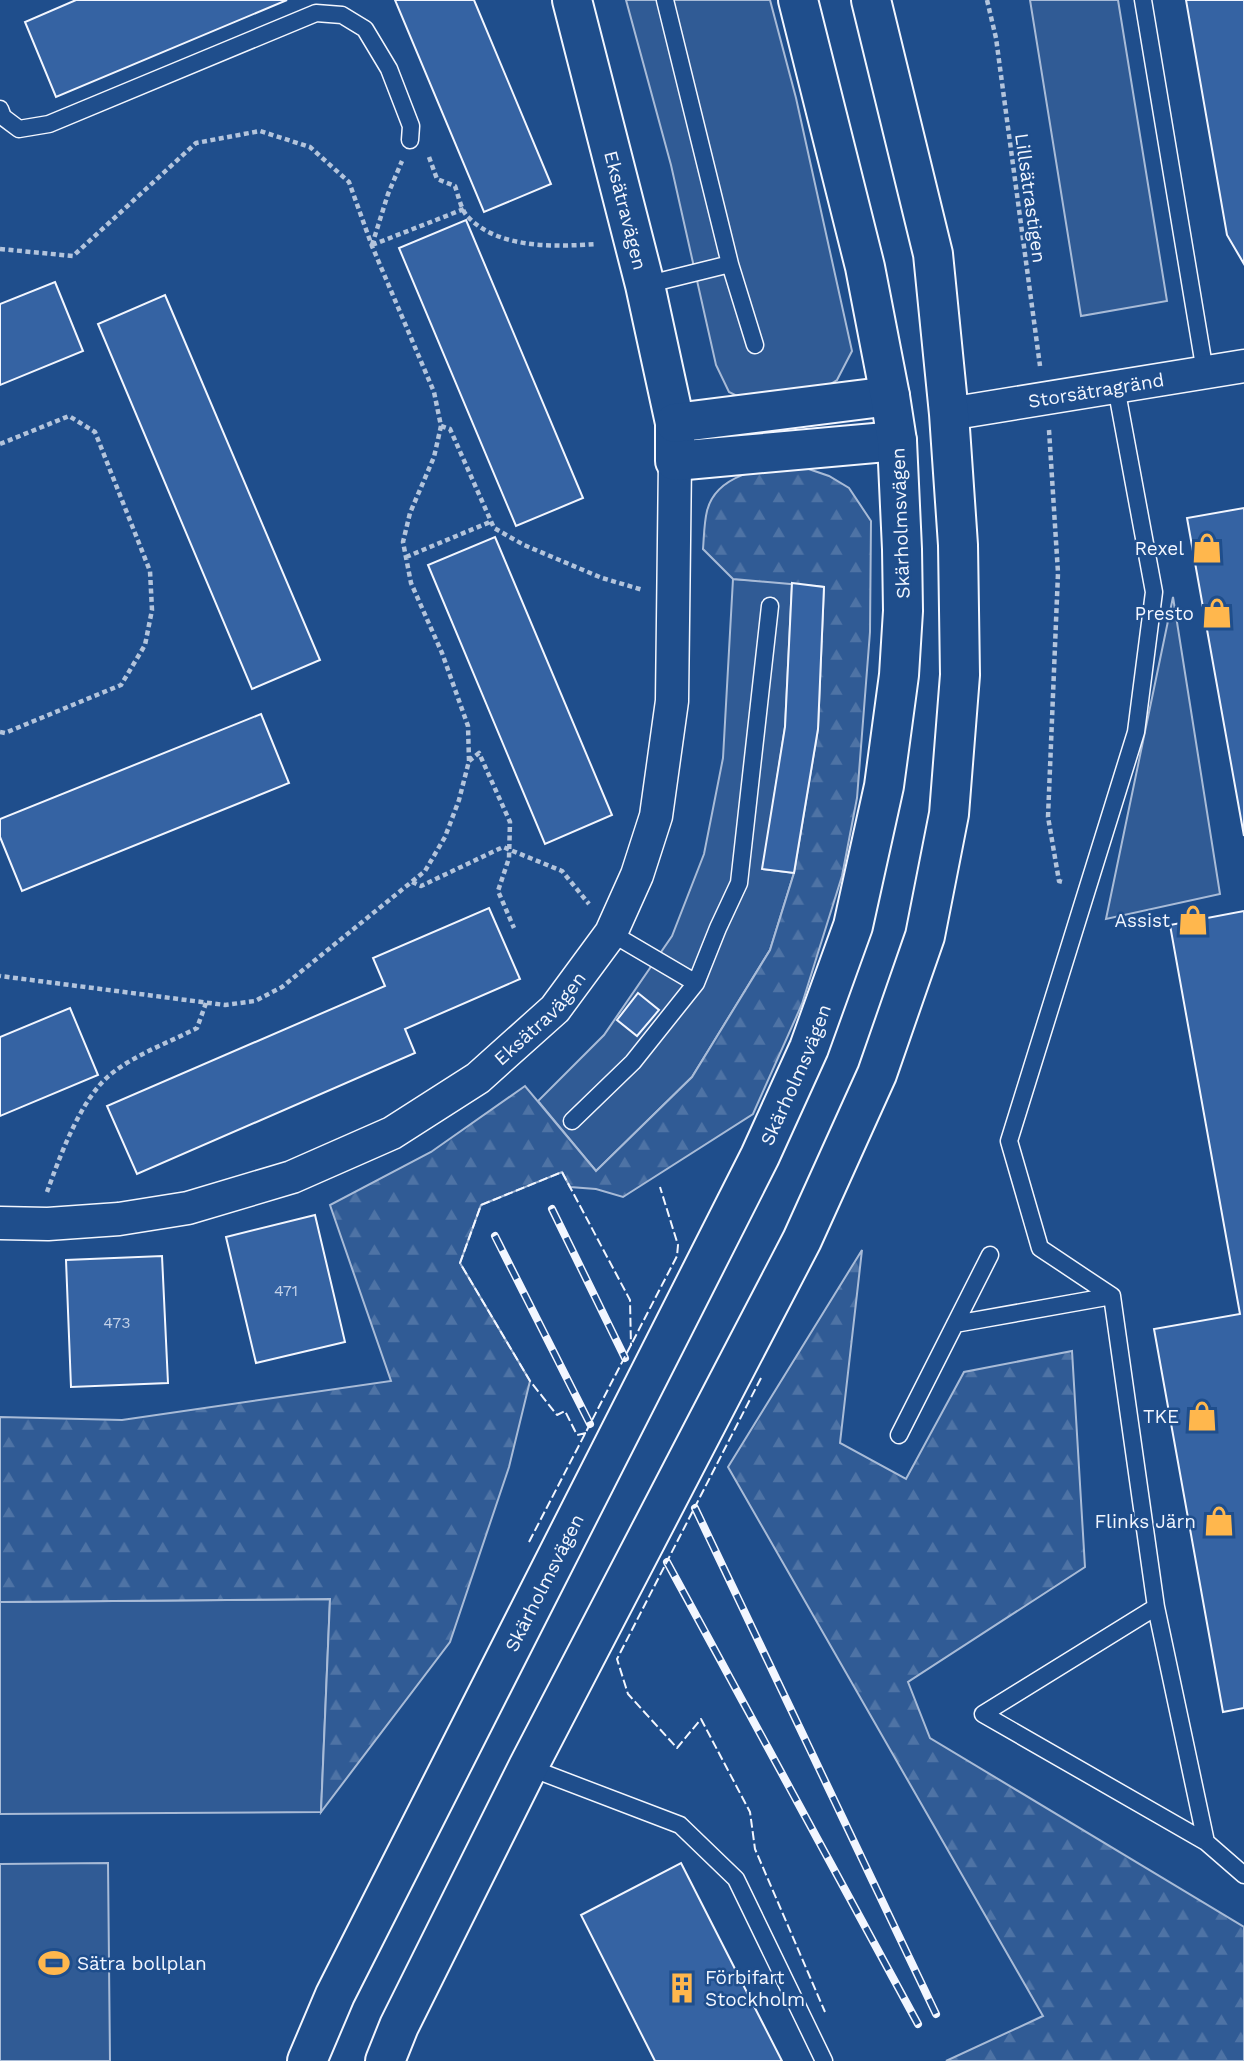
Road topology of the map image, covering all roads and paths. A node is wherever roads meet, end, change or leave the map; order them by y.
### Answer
1 (572, 0) edge
2 (665, 0) edge
3 (798, 0) edge
4 (871, 0) edge
5 (987, 0) edge
6 (1143, 0) edge
7 (0, 109) edge
8 (411, 140) junction
9 (464, 209) junction
10 (604, 243) dead end
11 (372, 246) junction
12 (0, 248) edge
13 (730, 264) junction
14 (645, 285) junction
15 (755, 345) dead end
16 (1244, 366) edge
17 (1205, 372) junction
18 (1116, 387) junction
19 (890, 396) junction
20 (1044, 400) junction
21 (949, 414) junction
22 (675, 423) junction
23 (441, 426) junction
24 (897, 441) junction
25 (0, 444) edge
26 (675, 461) junction
27 (490, 522) junction
28 (406, 557) junction
29 (644, 579) dead end
30 (770, 606) dead end
31 (0, 732) edge
32 (468, 761) junction
33 (509, 848) junction
34 (412, 882) junction
35 (1089, 890) junction
36 (595, 893) dead end
37 (589, 904) junction
38 (584, 914) dead end
39 (514, 928) dead end
40 (611, 933) junction
41 (0, 976) edge
42 (696, 982) junction
43 (206, 1003) junction
44 (572, 1121) dead end
45 (57, 1195) dead end
46 (0, 1223) edge
47 (990, 1255) dead end
48 (1112, 1296) junction
49 (955, 1324) junction
50 (899, 1435) dead end
51 (1156, 1607) junction
52 (528, 1767) junction
53 (1206, 1842) junction
54 (1244, 1875) edge
55 (307, 2061) edge
56 (385, 2061) edge
57 (824, 2061) edge

1 - 14 main road, Eksätravägen
2 - 13 lane
3 - 19 main road, Skärholmsvägen
4 - 21 main road
5 - 20 path, Lillsätrastigen
6 - 17 lane
7 - 8 lane
8 - 9 path
8 - 11 path
9 - 10 path
9 - 11 path
11 - 12 path
11 - 23 path
13 - 14 lane
13 - 15 lane
14 - 22 main road, Eksätravägen
16 - 17 street, Storsätragränd
17 - 18 street, Storsätragränd
18 - 20 street, Storsätragränd
18 - 35 lane
19 - 21 main road
19 - 22 main road
19 - 24 main road, Skärholmsvägen
20 - 21 street, Storsätragränd
20 - 35 path, Lillsätrastigen
21 - 24 main road
21 - 52 main road
22 - 26 main road, Eksätravägen
23 - 27 path
23 - 28 path
24 - 26 main road
24 - 55 main road, Skärholmsvägen
25 - 31 path
26 - 40 street, Eksätravägen
27 - 28 path
27 - 29 path
28 - 32 path
30 - 42 lane
32 - 33 path
32 - 34 path
33 - 34 path
33 - 37 path
33 - 39 path
34 - 43 path
35 - 48 lane
36 - 37 path
37 - 38 path
40 - 42 lane
40 - 46 street, Eksätravägen
41 - 43 path
42 - 44 lane
43 - 45 path
47 - 49 lane
48 - 49 lane
48 - 51 lane
49 - 50 lane
51 - 53 lane
51 - 53 lane
52 - 56 main road
52 - 57 lane
53 - 54 lane

